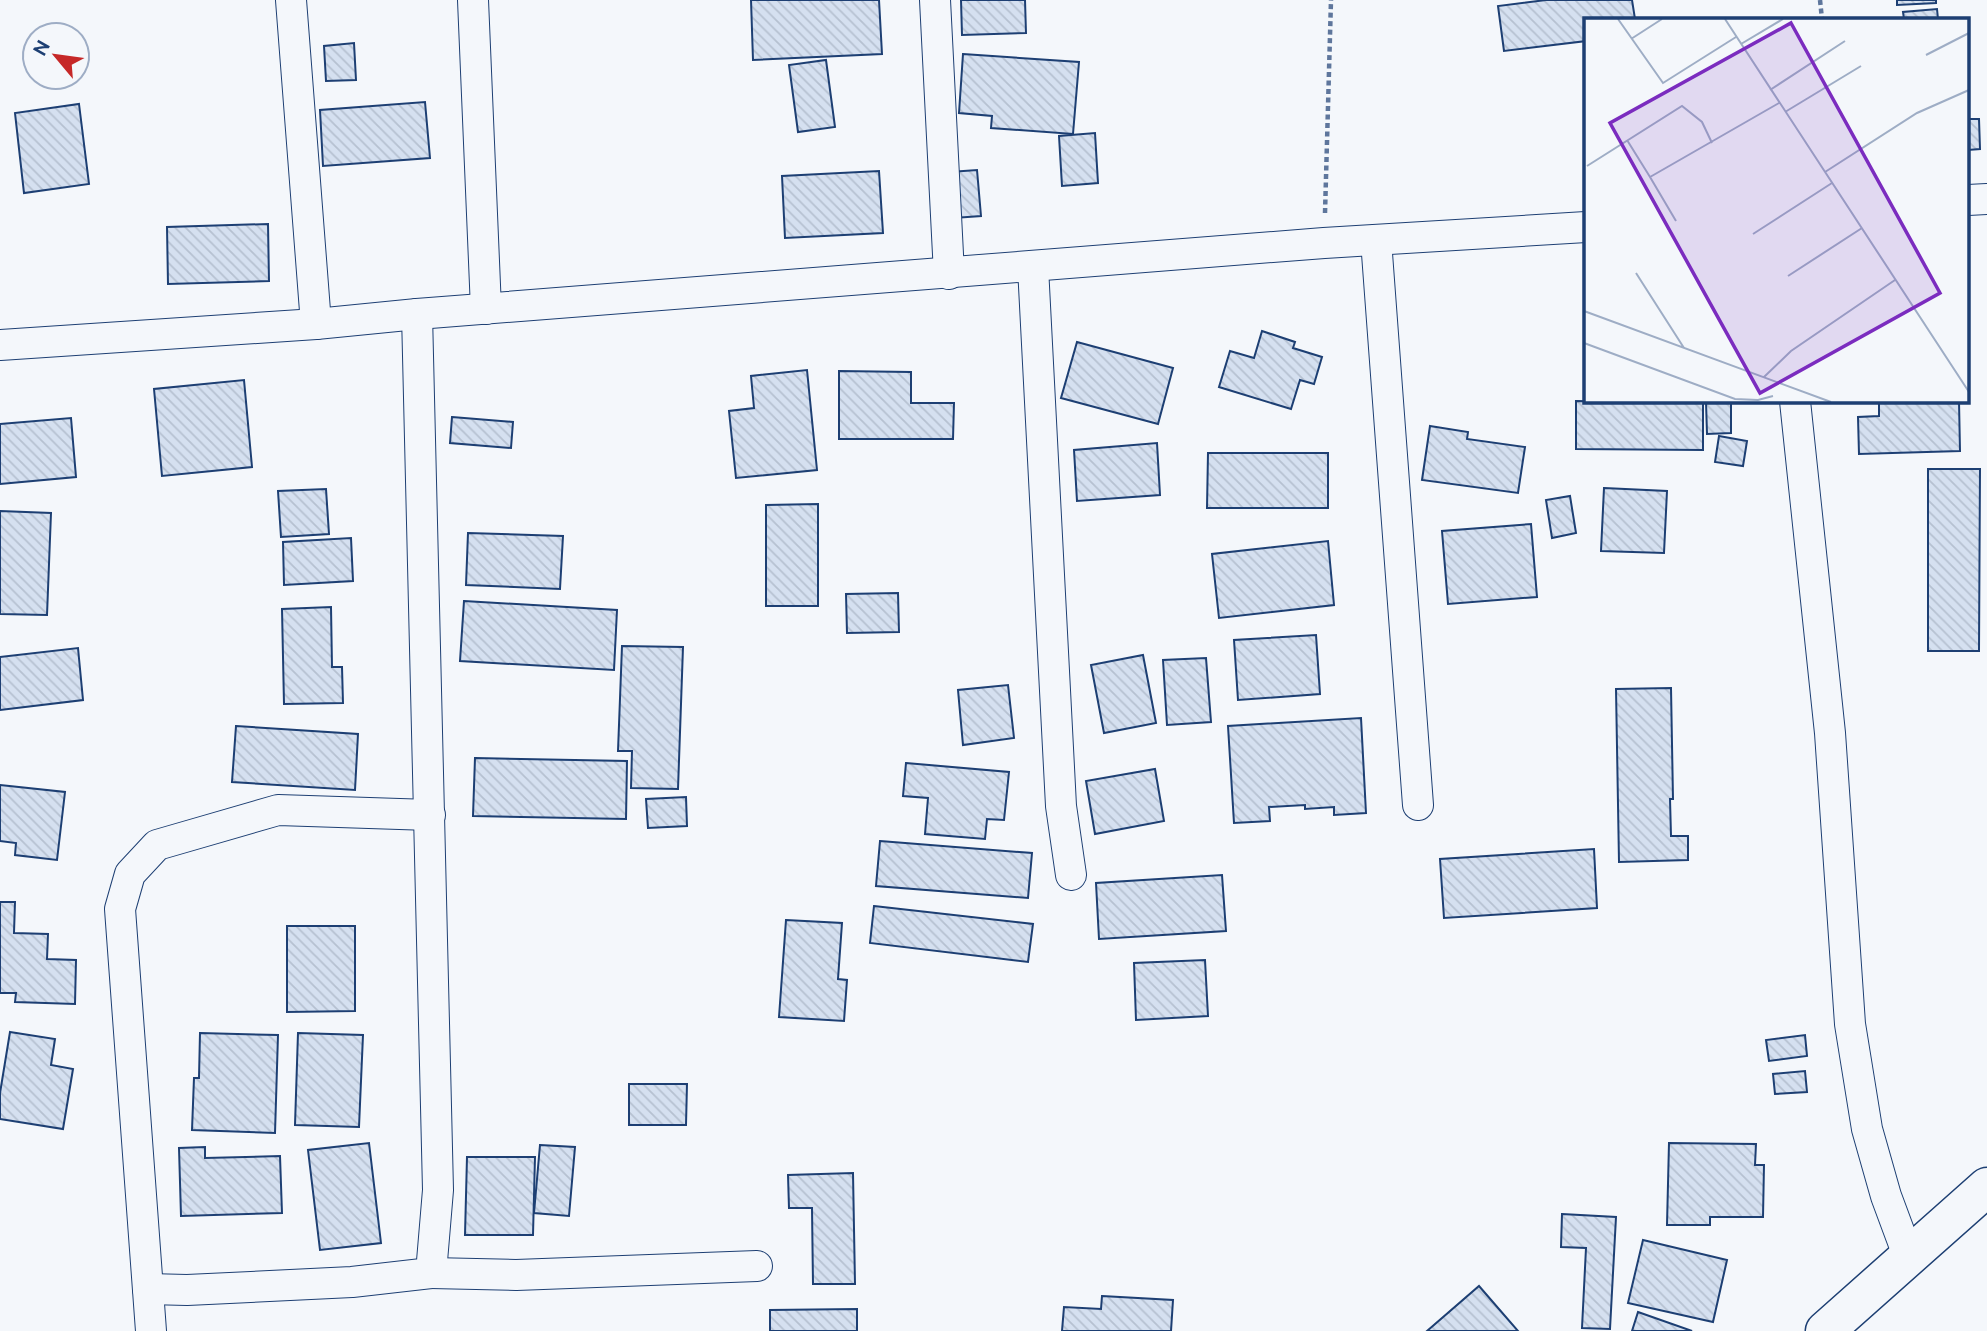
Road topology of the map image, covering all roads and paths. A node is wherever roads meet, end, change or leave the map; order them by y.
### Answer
1 (291, 0) edge
2 (473, 0) edge
3 (935, 0) edge
4 (1331, 0) edge
5 (1820, 0) edge
6 (1822, 18) edge
7 (1987, 199) edge
8 (1969, 200) edge
9 (1584, 227) edge
10 (1376, 240) junction
11 (1324, 243) junction
12 (1033, 267) junction
13 (949, 274) junction
14 (486, 309) junction
15 (417, 314) junction
16 (316, 324) junction
17 (0, 345) edge
18 (1795, 402) edge
19 (1418, 805) dead end
20 (430, 815) junction
21 (1071, 875) dead end
22 (1984, 1195) edge
23 (1909, 1258) junction
24 (757, 1266) dead end
25 (431, 1273) junction
26 (148, 1289) junction
27 (151, 1331) edge
28 (1825, 1331) edge

1 - 16 street
2 - 14 street
3 - 13 street
4 - 11 path
5 - 6 path
7 - 8 street
9 - 10 street
10 - 11 street
10 - 19 street
11 - 12 street
12 - 13 street
12 - 21 street
13 - 14 street
14 - 15 street
15 - 16 street
15 - 20 street
16 - 17 street
18 - 23 street
20 - 25 street
20 - 26 street
22 - 23 main road
23 - 28 main road
24 - 25 street
25 - 26 street
26 - 27 street

